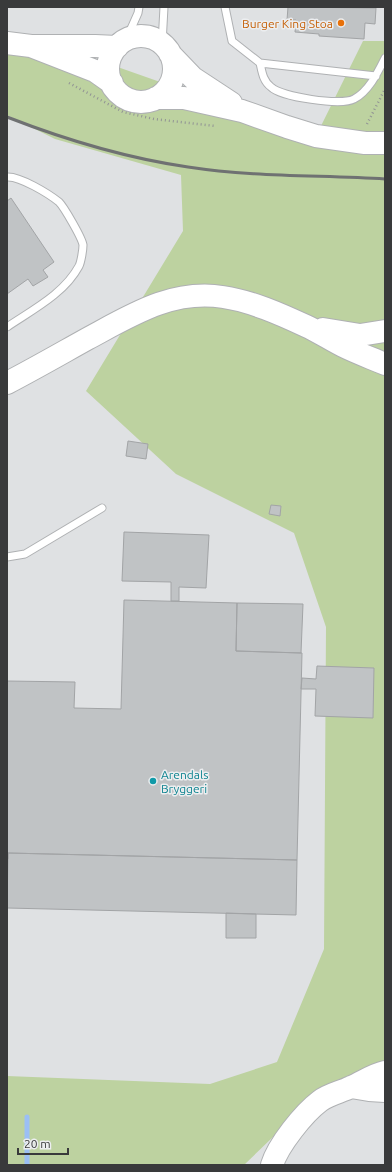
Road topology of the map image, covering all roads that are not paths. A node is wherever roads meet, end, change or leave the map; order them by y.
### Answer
1 (139, 7) edge
2 (164, 7) edge
3 (225, 7) edge
4 (7, 43) edge
5 (121, 43) junction
6 (31, 46) junction
7 (166, 49) junction
8 (385, 58) edge
9 (260, 62) junction
10 (376, 76) junction
11 (112, 83) junction
12 (156, 98) junction
13 (242, 111) junction
14 (385, 143) edge
15 (7, 177) edge
16 (306, 326) junction
17 (7, 327) edge
18 (385, 331) edge
19 (385, 364) edge
20 (7, 383) edge
21 (102, 508) dead end
22 (7, 557) edge
23 (385, 1072) edge
24 (351, 1087) junction
25 (385, 1091) edge
26 (272, 1165) edge

1 - 5 lane
2 - 7 lane
3 - 9 lane
4 - 6 main road
5 - 6 main road
5 - 7 main road
5 - 11 main road
6 - 11 main road
7 - 12 main road
7 - 13 main road
8 - 10 lane
9 - 10 lane
9 - 10 lane
11 - 12 main road
12 - 13 main road
13 - 14 main road
15 - 17 lane
16 - 18 main road
16 - 19 main road
16 - 20 main road
21 - 22 lane
23 - 24 main road
24 - 25 main road
24 - 26 main road

